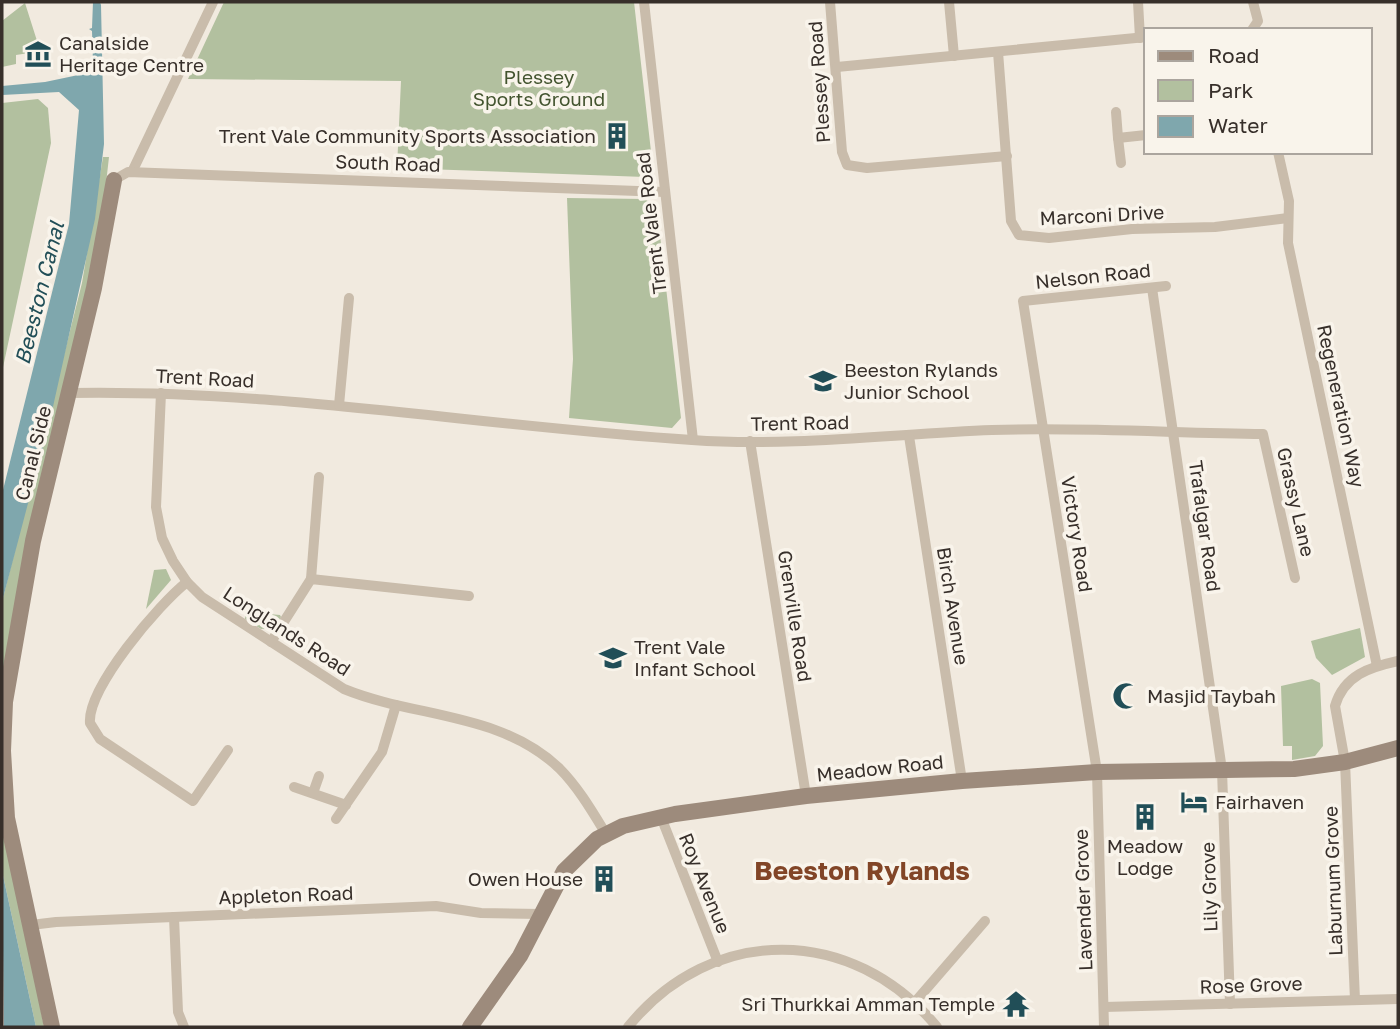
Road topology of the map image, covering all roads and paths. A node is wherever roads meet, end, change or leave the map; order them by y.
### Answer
1 (213, 2) edge
2 (644, 2) edge
3 (830, 2) edge
4 (949, 2) edge
5 (1138, 2) edge
6 (1253, 2) edge
7 (1253, 28) edge
8 (1143, 38) edge
9 (998, 52) junction
10 (954, 56) junction
11 (837, 67) junction
12 (1116, 112) dead end
13 (1144, 135) edge
14 (1118, 138) junction
15 (1278, 154) edge
16 (1007, 156) junction
17 (1121, 163) dead end
18 (132, 172) junction
19 (114, 180) joint
20 (665, 192) junction
21 (1288, 218) junction
22 (1166, 286) dead end
23 (1152, 288) junction
24 (349, 298) dead end
25 (1023, 301) joint
26 (69, 393) junction
27 (161, 393) junction
28 (339, 405) junction
29 (1043, 430) junction
30 (1174, 433) junction
31 (1263, 434) joint
32 (909, 436) junction
33 (693, 440) junction
34 (750, 441) junction
35 (319, 477) dead end
36 (1295, 578) dead end
37 (311, 579) junction
38 (187, 582) junction
39 (469, 596) dead end
40 (271, 642) junction
41 (1398, 661) edge
42 (1377, 666) junction
43 (396, 705) junction
44 (1398, 748) edge
45 (228, 750) dead end
46 (1345, 762) junction
47 (1222, 770) junction
48 (1097, 772) junction
49 (319, 776) dead end
50 (962, 780) junction
51 (294, 786) dead end
52 (313, 793) junction
53 (806, 796) junction
54 (346, 805) junction
55 (660, 817) junction
56 (337, 819) dead end
57 (606, 834) junction
58 (541, 914) junction
59 (174, 917) junction
60 (985, 921) dead end
61 (32, 925) junction
62 (718, 962) junction
63 (1398, 999) edge
64 (1355, 1000) junction
65 (915, 1002) junction
66 (1230, 1004) junction
67 (1104, 1007) junction
68 (52, 1027) edge
69 (184, 1027) edge
70 (470, 1027) edge
71 (628, 1027) edge
72 (937, 1027) edge
73 (1104, 1027) edge

1 - 18 street
2 - 20 street, Trent Vale Road
3 - 11 street, Plessey Road
4 - 10 street
5 - 8 street
6 - 7 street
8 - 9 street
9 - 10 street
9 - 16 street, Marconi Drive
10 - 11 street
11 - 16 street, Plessey Road
12 - 14 street
13 - 14 street
14 - 17 street
15 - 21 street, Regeneration Way
16 - 21 street, Marconi Drive
18 - 19 street, South Road
18 - 20 street, South Road
19 - 26 street, Canal Side
20 - 33 street, Trent Vale Road
21 - 42 street, Regeneration Way
22 - 23 street, Nelson Road
23 - 25 street, Nelson Road
23 - 30 street, Trafalgar Road
24 - 28 street
25 - 29 street, Victory Road
26 - 27 street, Trent Road
26 - 61 street, Canal Side
27 - 28 street, Trent Road
27 - 38 street, Longlands Road
28 - 33 street, Trent Road
29 - 30 street, Trent Road
29 - 32 street, Trent Road
29 - 48 street, Victory Road
30 - 31 street, Trent Road
30 - 47 street, Trafalgar Road
31 - 36 street, Grassy Lane
32 - 34 street, Trent Road
32 - 50 street, Birch Avenue
33 - 34 street, Trent Road
34 - 53 street, Grenville Road
35 - 37 street
37 - 39 street
37 - 40 street
38 - 40 street, Longlands Road
38 - 45 street
40 - 43 street, Longlands Road
41 - 42 street, Laburnum Grove
42 - 46 street, Laburnum Grove
43 - 54 street
43 - 57 street, Longlands Road
44 - 46 street, Meadow Road
46 - 47 street, Meadow Road
46 - 64 street, Laburnum Grove
47 - 48 street, Meadow Road
47 - 66 street, Lily Grove
48 - 50 street, Meadow Road
48 - 67 street, Lavender Grove
49 - 52 street
50 - 53 street, Meadow Road
51 - 52 street
52 - 54 street
53 - 55 street, Meadow Road
54 - 56 street
55 - 57 street, Meadow Road
55 - 62 street, Roy Avenue
57 - 58 street, Meadow Road
58 - 59 street, Appleton Road
58 - 70 street, Meadow Road
59 - 61 street, Appleton Road
59 - 69 street
60 - 65 street
61 - 68 street, Canal Side
62 - 65 street
62 - 71 street
63 - 64 street, Rose Grove
64 - 66 street, Rose Grove
65 - 72 street
66 - 67 street, Rose Grove
67 - 73 street, Lavender Grove

